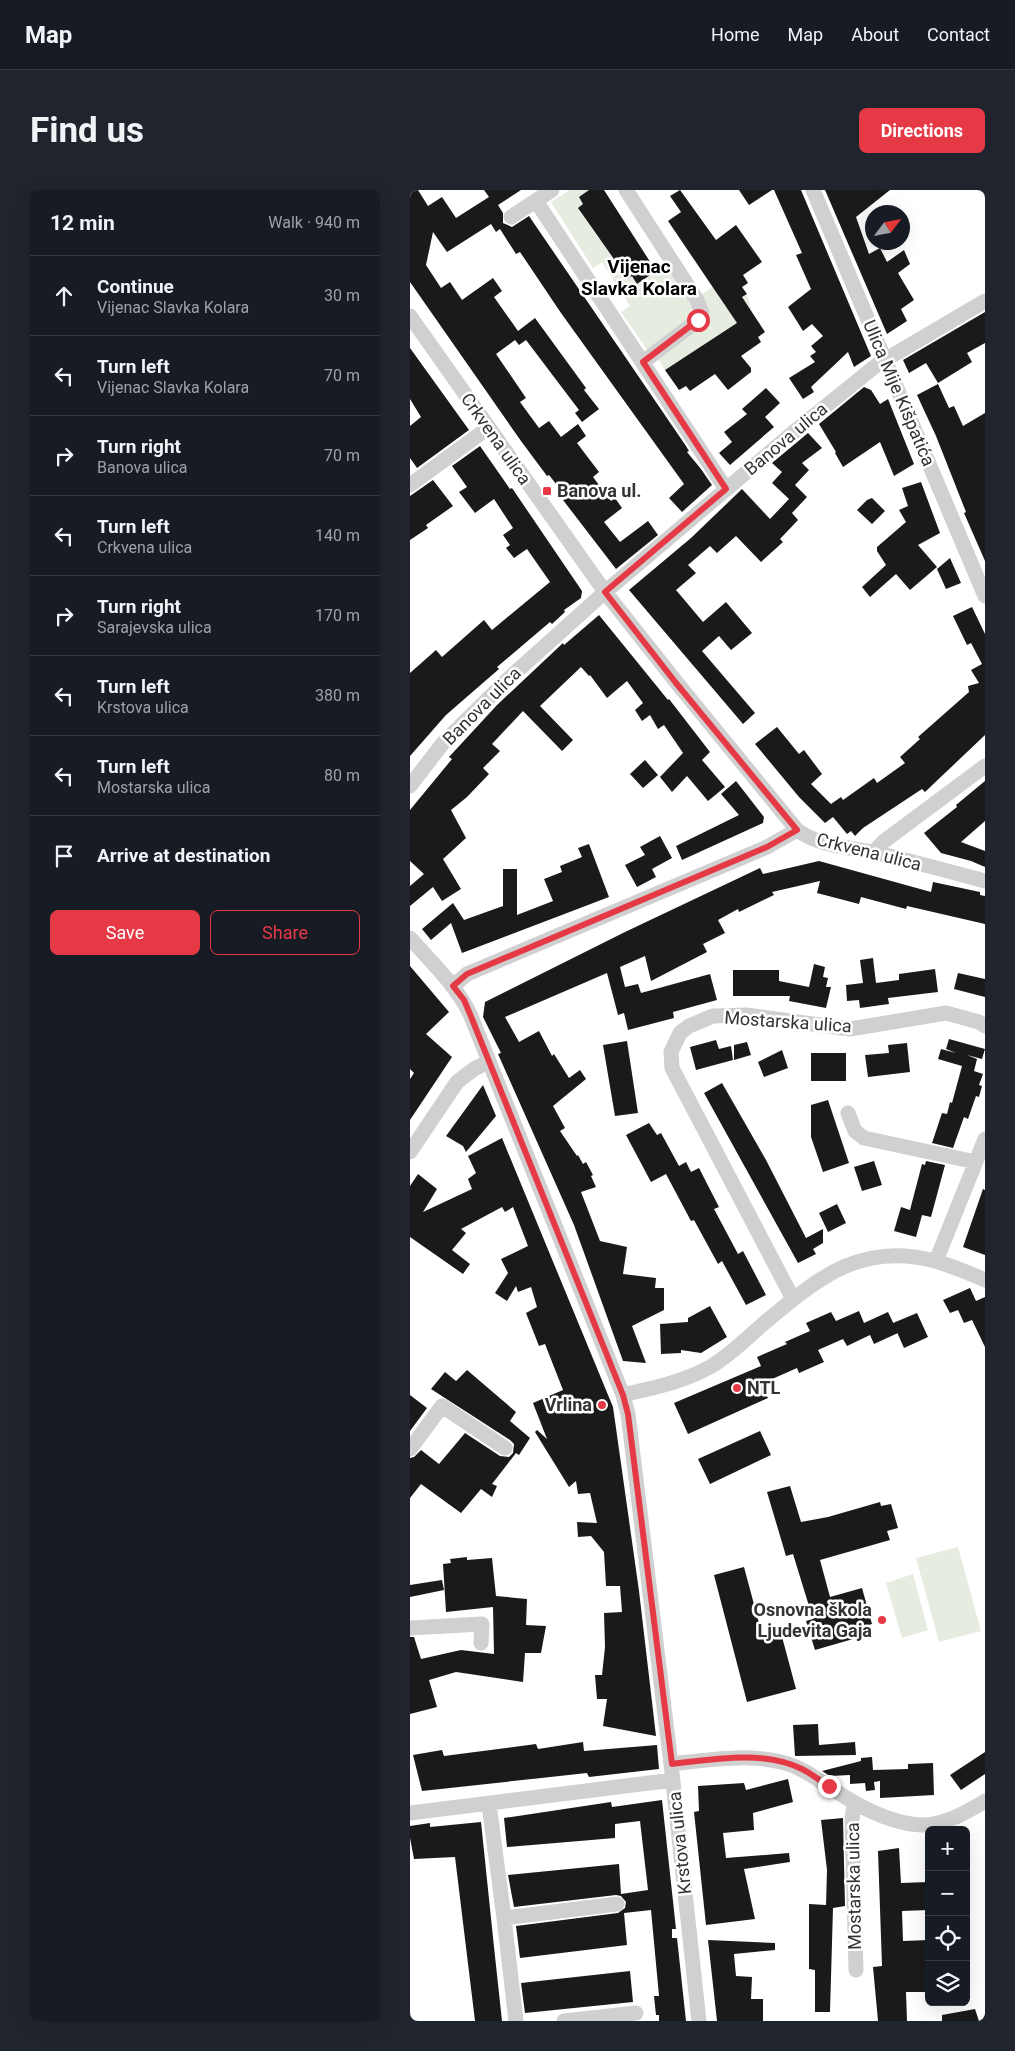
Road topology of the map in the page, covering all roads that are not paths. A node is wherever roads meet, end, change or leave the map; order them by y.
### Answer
1 (552, 190) edge
2 (626, 190) edge
3 (813, 190) edge
4 (536, 201) junction
5 (511, 217) dead end
6 (985, 300) edge
7 (410, 316) edge
8 (885, 360) junction
9 (643, 362) junction
10 (488, 428) junction
11 (410, 485) edge
12 (726, 489) junction
13 (605, 592) junction
14 (985, 596) edge
15 (985, 766) edge
16 (410, 786) edge
17 (797, 830) junction
18 (874, 852) junction
19 (985, 881) edge
20 (410, 938) edge
21 (453, 986) junction
22 (985, 1026) edge
23 (488, 1062) junction
24 (848, 1113) dead end
25 (985, 1139) edge
26 (410, 1152) edge
27 (976, 1162) junction
28 (936, 1261) junction
29 (985, 1280) edge
30 (793, 1299) junction
31 (623, 1395) junction
32 (505, 1448) dead end
33 (410, 1449) edge
34 (410, 1628) edge
35 (481, 1643) dead end
36 (672, 1764) junction
37 (673, 1780) junction
38 (985, 1801) edge
39 (854, 1803) junction
40 (489, 1804) junction
41 (410, 1813) edge
42 (617, 1904) dead end
43 (504, 1918) junction
44 (856, 1970) dead end
45 (636, 2013) dead end
46 (516, 2021) edge
47 (564, 2021) edge
48 (699, 2021) edge

1 - 4 street
2 - 9 street
3 - 8 street, Ulica Mije Kišpatića
4 - 5 street
4 - 9 street
6 - 8 street, Banova ulica
7 - 10 street, Crkvena ulica
8 - 12 street, Banova ulica
8 - 14 street, Ulica Mije Kišpatića
9 - 12 street
10 - 11 street
10 - 13 street, Crkvena ulica
12 - 13 street, Banova ulica
13 - 16 street, Banova ulica
13 - 17 street, Crkvena ulica
15 - 18 street
17 - 18 street, Crkvena ulica
17 - 21 street
18 - 19 street, Crkvena ulica
20 - 21 street, Krstova ulica
21 - 23 street, Krstova ulica
22 - 30 street, Mostarska ulica
23 - 26 street
23 - 31 street, Krstova ulica
24 - 27 street
25 - 27 street
27 - 28 street
28 - 29 street
28 - 30 street
30 - 31 street
31 - 36 street, Krstova ulica
32 - 33 street
34 - 35 street
36 - 37 street, Krstova ulica
36 - 39 street, Mostarska ulica
37 - 40 street
37 - 48 street, Krstova ulica
38 - 39 street, Mostarska ulica
39 - 44 street, Mostarska ulica
40 - 41 street
40 - 43 street
42 - 43 street
43 - 46 street
45 - 47 street

